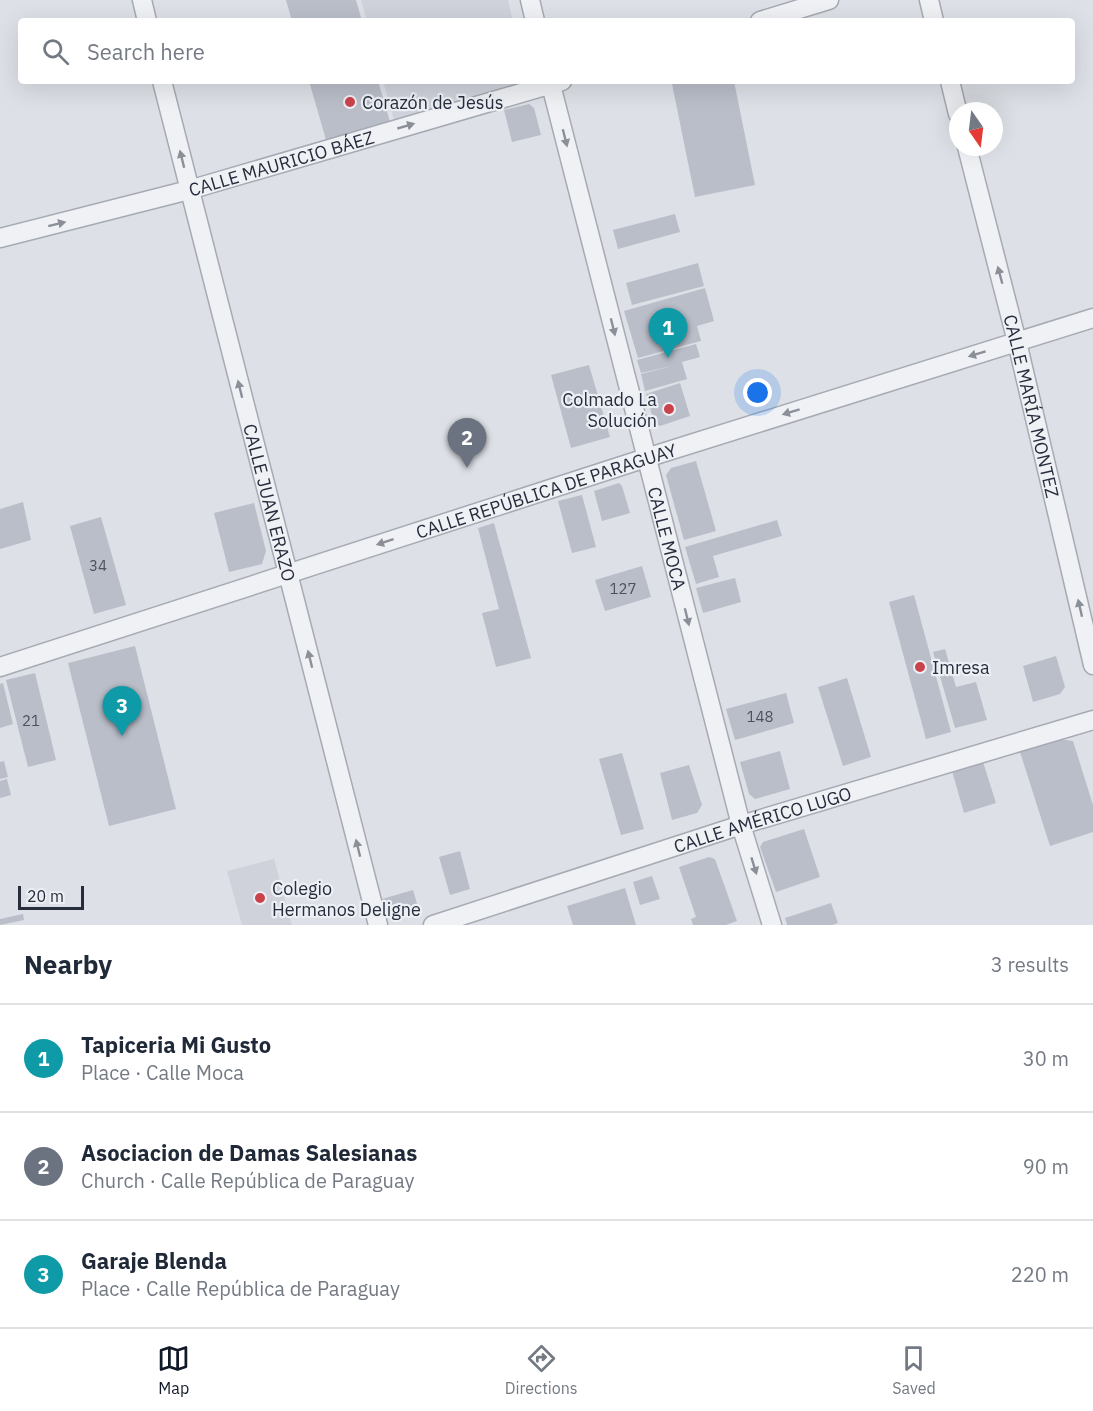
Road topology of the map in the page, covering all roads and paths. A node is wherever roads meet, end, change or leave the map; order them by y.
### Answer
1 (142, 0) edge
2 (530, 0) edge
3 (829, 0) edge
4 (928, 0) edge
5 (146, 18) edge
6 (534, 18) edge
7 (770, 18) edge
8 (933, 18) edge
9 (163, 84) edge
10 (547, 84) edge
11 (554, 84) edge
12 (951, 84) edge
13 (955, 102) edge
14 (969, 156) edge
15 (189, 190) junction
16 (0, 238) edge
17 (1093, 318) edge
18 (1017, 342) junction
19 (646, 458) junction
20 (288, 574) junction
21 (1093, 665) edge
22 (0, 667) edge
23 (1093, 720) edge
24 (741, 825) junction
25 (378, 925) edge
26 (433, 925) edge
27 (772, 925) edge

1 - 5 street
2 - 6 street
3 - 7 street
4 - 8 street
15 -> 9 street, CALLE JUAN ERAZO
15 -> 10 street, CALLE MAURICIO BÁEZ
11 -> 19 street, CALLE MOCA
12 - 13 street
18 -> 14 street, CALLE MARÍA MONTEZ
16 -> 15 street, CALLE MAURICIO BÁEZ
20 -> 15 street, CALLE JUAN ERAZO
17 - 18 street, CALLE REPÚBLICA DE PARAGUAY
18 -> 19 street, CALLE REPÚBLICA DE PARAGUAY
21 -> 18 street, CALLE MARÍA MONTEZ
19 -> 20 street, CALLE REPÚBLICA DE PARAGUAY
19 -> 24 street, CALLE MOCA
20 - 22 street, CALLE REPÚBLICA DE PARAGUAY
25 -> 20 street, CALLE JUAN ERAZO
23 - 24 street, CALLE AMÉRICO LUGO
24 - 26 street, CALLE AMÉRICO LUGO
24 -> 27 street, CALLE MOCA

